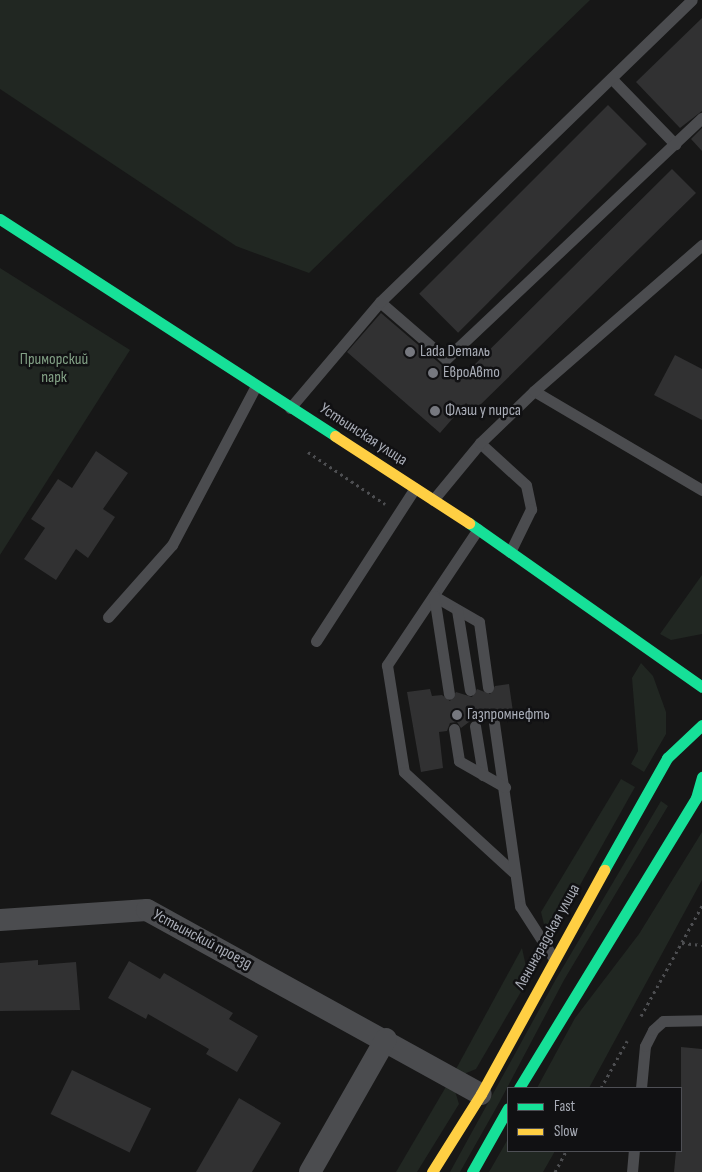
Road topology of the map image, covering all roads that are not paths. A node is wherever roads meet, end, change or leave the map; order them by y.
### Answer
1 (692, 0) edge
2 (612, 79) junction
3 (702, 118) edge
4 (675, 144) junction
5 (0, 219) edge
6 (702, 245) edge
7 (380, 302) junction
8 (256, 386) junction
9 (534, 391) junction
10 (290, 408) junction
11 (480, 443) junction
12 (415, 488) junction
13 (702, 490) edge
14 (433, 500) junction
15 (478, 529) junction
16 (510, 552) junction
17 (434, 596) junction
18 (457, 610) junction
19 (108, 617) dead end
20 (316, 641) dead end
21 (488, 687) dead end
22 (702, 687) edge
23 (470, 690) dead end
24 (448, 694) dead end
25 (494, 722) dead end
26 (702, 725) edge
27 (475, 726) dead end
28 (454, 729) dead end
29 (483, 775) junction
30 (702, 777) edge
31 (504, 787) junction
32 (699, 797) edge
33 (513, 872) junction
34 (0, 920) edge
35 (554, 959) junction
36 (702, 1020) edge
37 (386, 1038) junction
38 (520, 1087) edge
39 (641, 1087) edge
40 (480, 1094) junction
41 (507, 1110) edge
42 (634, 1152) edge
43 (310, 1172) edge
44 (432, 1172) edge
45 (472, 1172) edge
46 (632, 1172) edge

1 - 2 lane
2 - 4 lane
2 - 7 lane
3 - 4 lane
4 - 7 lane
5 - 8 main road, Устьинская улица
6 - 9 lane
7 - 10 lane
8 - 10 main road, Устьинская улица
8 - 19 lane
9 - 11 lane
9 - 13 lane
10 - 12 main road, Устьинская улица
11 - 14 lane
11 - 16 lane
12 - 14 main road, Устьинская улица
12 - 20 lane
14 - 15 main road, Устьинская улица
15 - 16 main road, Устьинская улица
15 - 17 lane
16 - 22 main road, Устьинская улица
17 - 18 lane
17 - 24 lane
17 - 33 lane
18 - 21 lane
18 - 23 lane
25 - 31 lane
26 - 35 main road, Ленинградская улица
27 - 29 lane
28 - 29 lane
29 - 31 lane
30 - 32 main road
31 - 33 lane
32 - 38 main road
33 - 35 lane
34 - 37 street, Устьинский проезд
35 - 40 main road, Ленинградская улица
36 - 39 lane
37 - 40 street, Устьинский проезд
37 - 43 street
40 - 44 main road, Ленинградская улица
41 - 45 main road
42 - 46 lane

